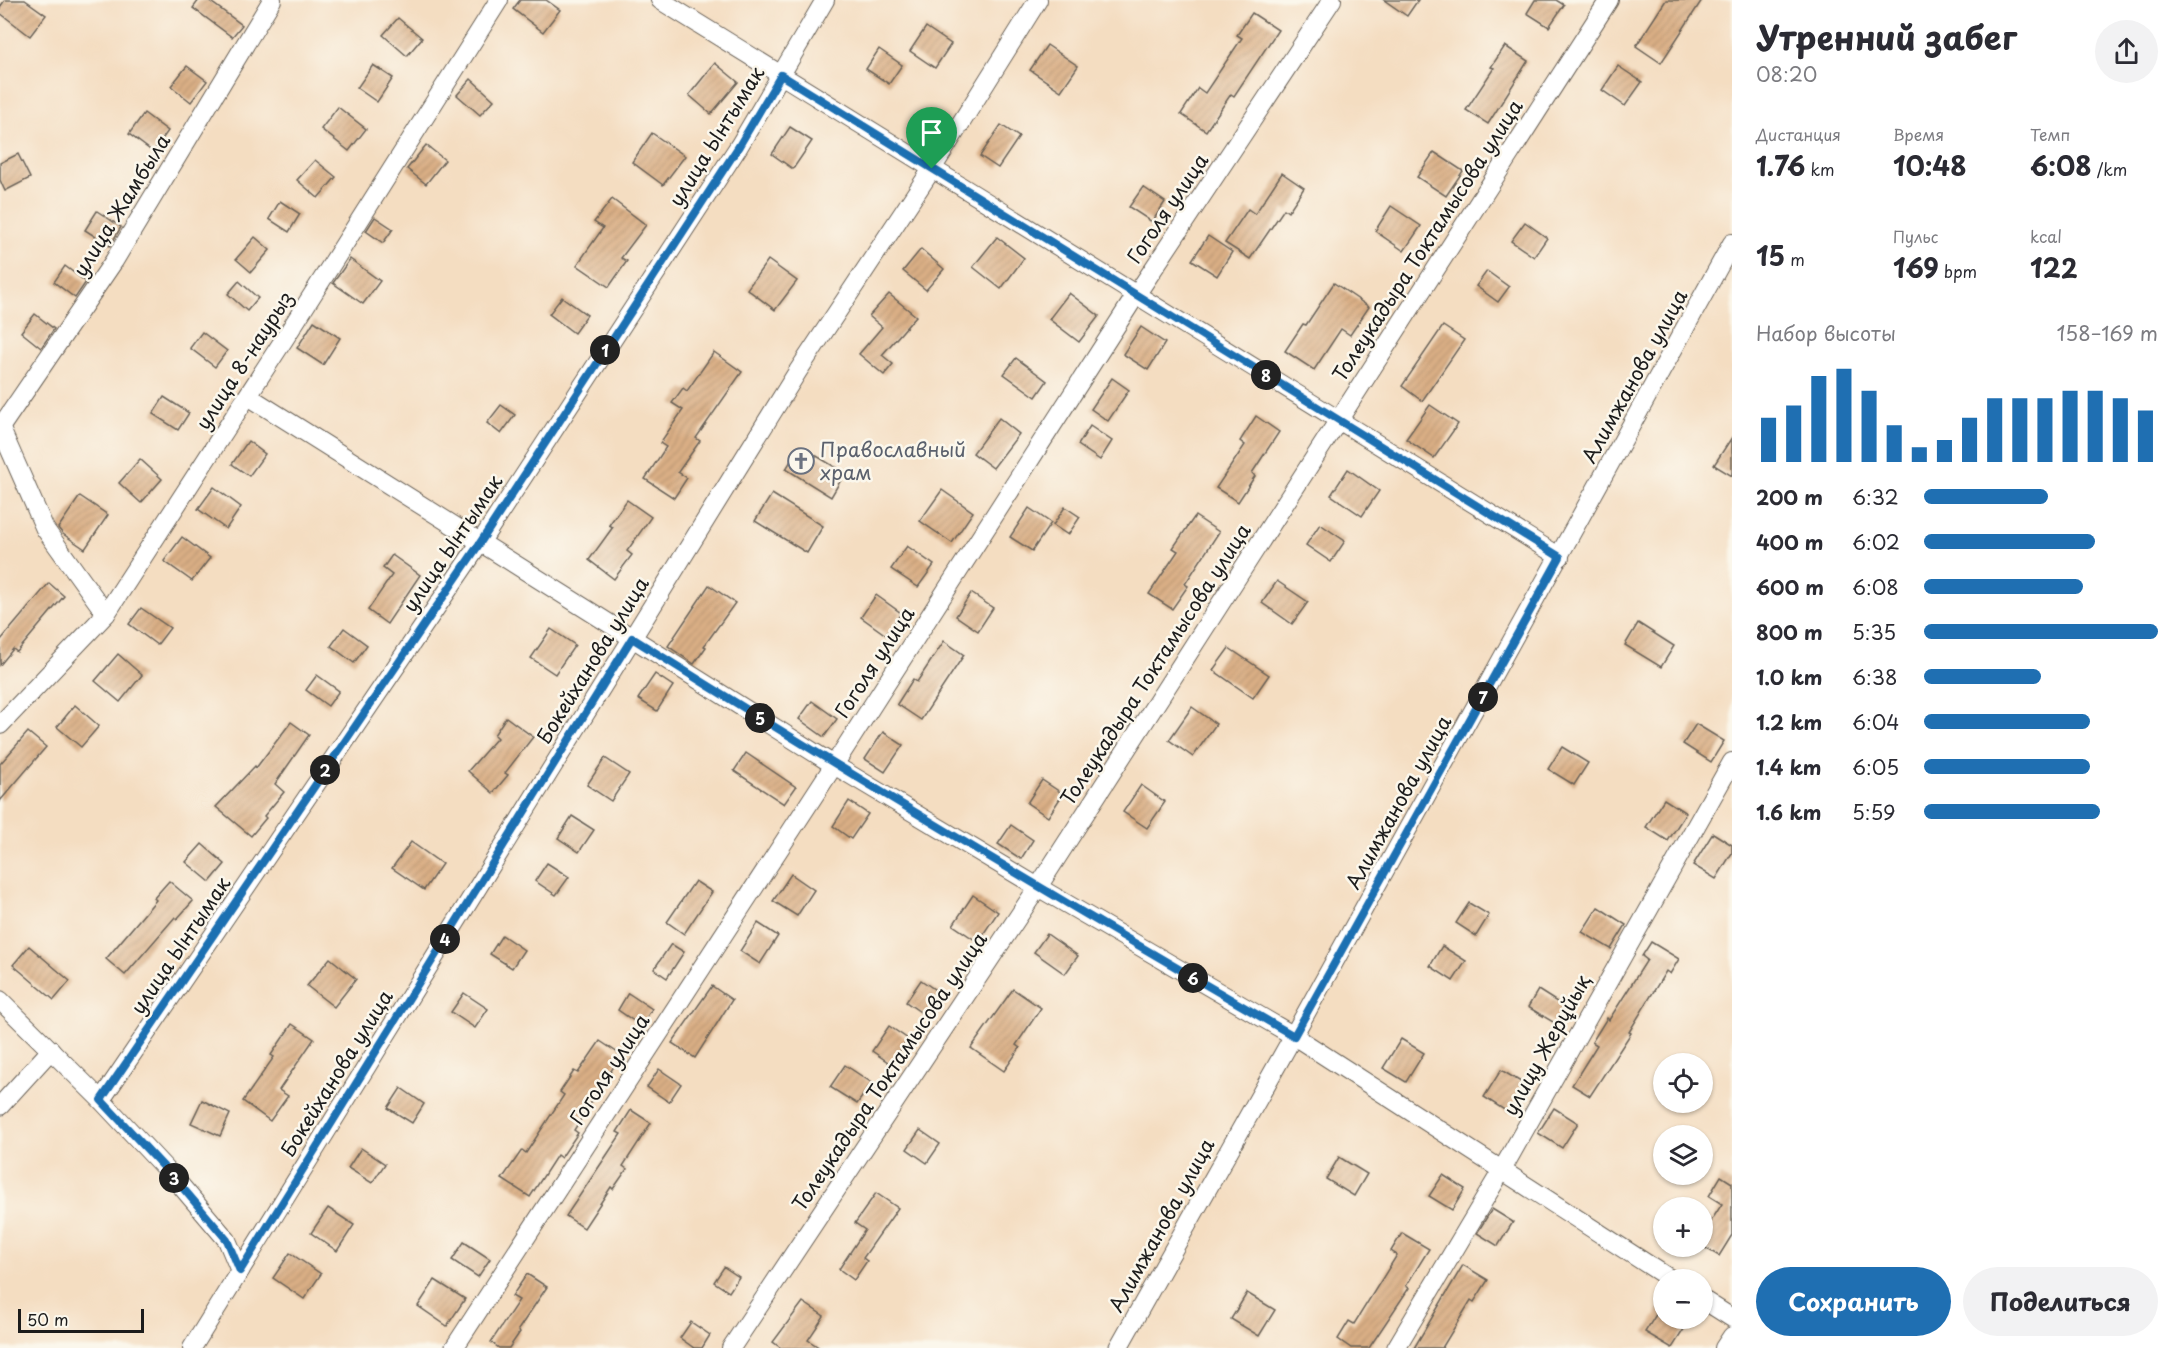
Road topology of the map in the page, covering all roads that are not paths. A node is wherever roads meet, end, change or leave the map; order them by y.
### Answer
1 (272, 0) edge
2 (499, 0) edge
3 (660, 0) edge
4 (825, 0) edge
5 (1038, 0) edge
6 (1332, 0) edge
7 (1609, 0) edge
8 (781, 75) junction
9 (932, 169) junction
10 (1732, 243) edge
11 (1136, 295) junction
12 (248, 396) junction
13 (1338, 420) junction
14 (0, 428) edge
15 (480, 543) junction
16 (1560, 557) junction
17 (106, 614) junction
18 (632, 638) junction
19 (0, 725) edge
20 (1732, 762) edge
21 (834, 765) junction
22 (1038, 887) junction
23 (0, 1000) edge
24 (1294, 1036) junction
25 (51, 1050) junction
26 (101, 1100) junction
27 (0, 1106) edge
28 (1502, 1170) junction
29 (1655, 1269) edge
30 (240, 1271) junction
31 (1713, 1306) edge
32 (1732, 1318) edge
33 (1732, 1336) edge
34 (193, 1348) edge
35 (454, 1348) edge
36 (731, 1348) edge
37 (1118, 1348) edge
38 (1396, 1348) edge
39 (1724, 1348) edge

1 - 14 street, улица Жамбыла
2 - 12 street, улица 8-наурыз
3 - 8 street
4 - 8 street, улица Ынтымак
5 - 9 street, Бокейханова улица
6 - 11 street, Гоголя улица
7 - 13 street, Толеукадыра Токтамысова улица
8 - 9 street
8 - 15 street, улица Ынтымак
9 - 11 street
9 - 18 street, Бокейханова улица
10 - 16 street, Алимжанова улица
11 - 13 street
11 - 21 street, Гоголя улица
12 - 15 street
12 - 17 street, улица 8-наурыз
13 - 16 street
13 - 22 street, Толеукадыра Токтамысова улица
14 - 17 street
15 - 18 street
15 - 26 street, улица Ынтымак
16 - 24 street, Алимжанова улица
17 - 19 street, улица 8-наурыз
18 - 21 street
18 - 30 street, Бокейханова улица
20 - 28 street, улицу Жерұйық
21 - 22 street
21 - 35 street, Гоголя улица
22 - 24 street
22 - 36 street, Толеукадыра Токтамысова улица
23 - 25 street
24 - 28 street
24 - 37 street, Алимжанова улица
25 - 26 street
25 - 27 street
26 - 30 street
28 - 29 street
28 - 38 street, улицу Жерұйық
30 - 34 street, Бокейханова улица
31 - 32 street
33 - 39 street

